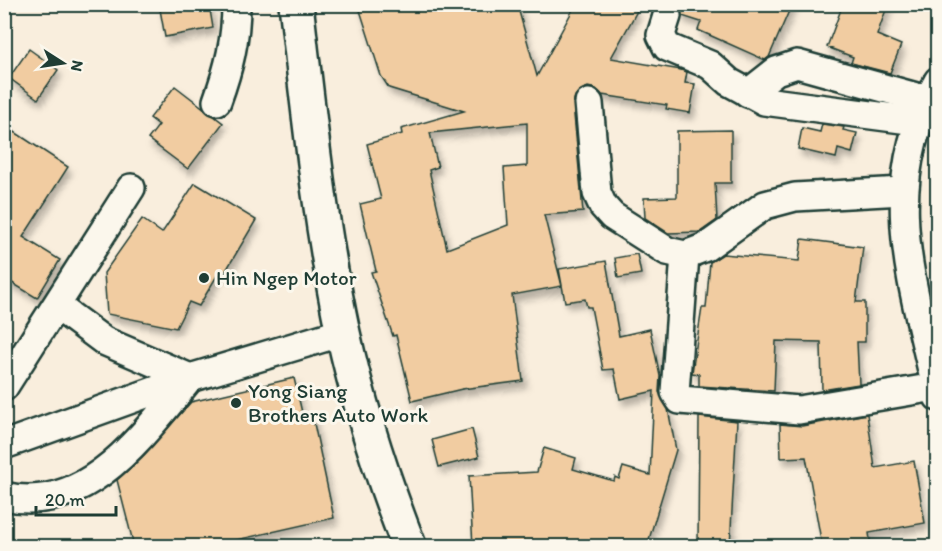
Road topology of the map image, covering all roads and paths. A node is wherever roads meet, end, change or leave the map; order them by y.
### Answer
1 (236, 4) edge
2 (296, 4) edge
3 (667, 16) dead end
4 (748, 93) junction
5 (217, 101) dead end
6 (927, 101) edge
7 (589, 103) dead end
8 (131, 188) dead end
9 (903, 191) junction
10 (685, 255) junction
11 (57, 306) junction
12 (343, 332) junction
13 (190, 378) junction
14 (4, 387) edge
15 (936, 392) edge
16 (4, 445) edge
17 (4, 496) edge
18 (409, 546) edge

1 - 5 street
2 - 12 main road
3 - 4 street
4 - 6 street
4 - 6 street
6 - 9 street
7 - 10 street
8 - 11 street
9 - 10 street
9 - 15 street
10 - 15 street
11 - 13 street
11 - 14 street
12 - 13 street
12 - 18 main road
13 - 16 street
13 - 17 street

